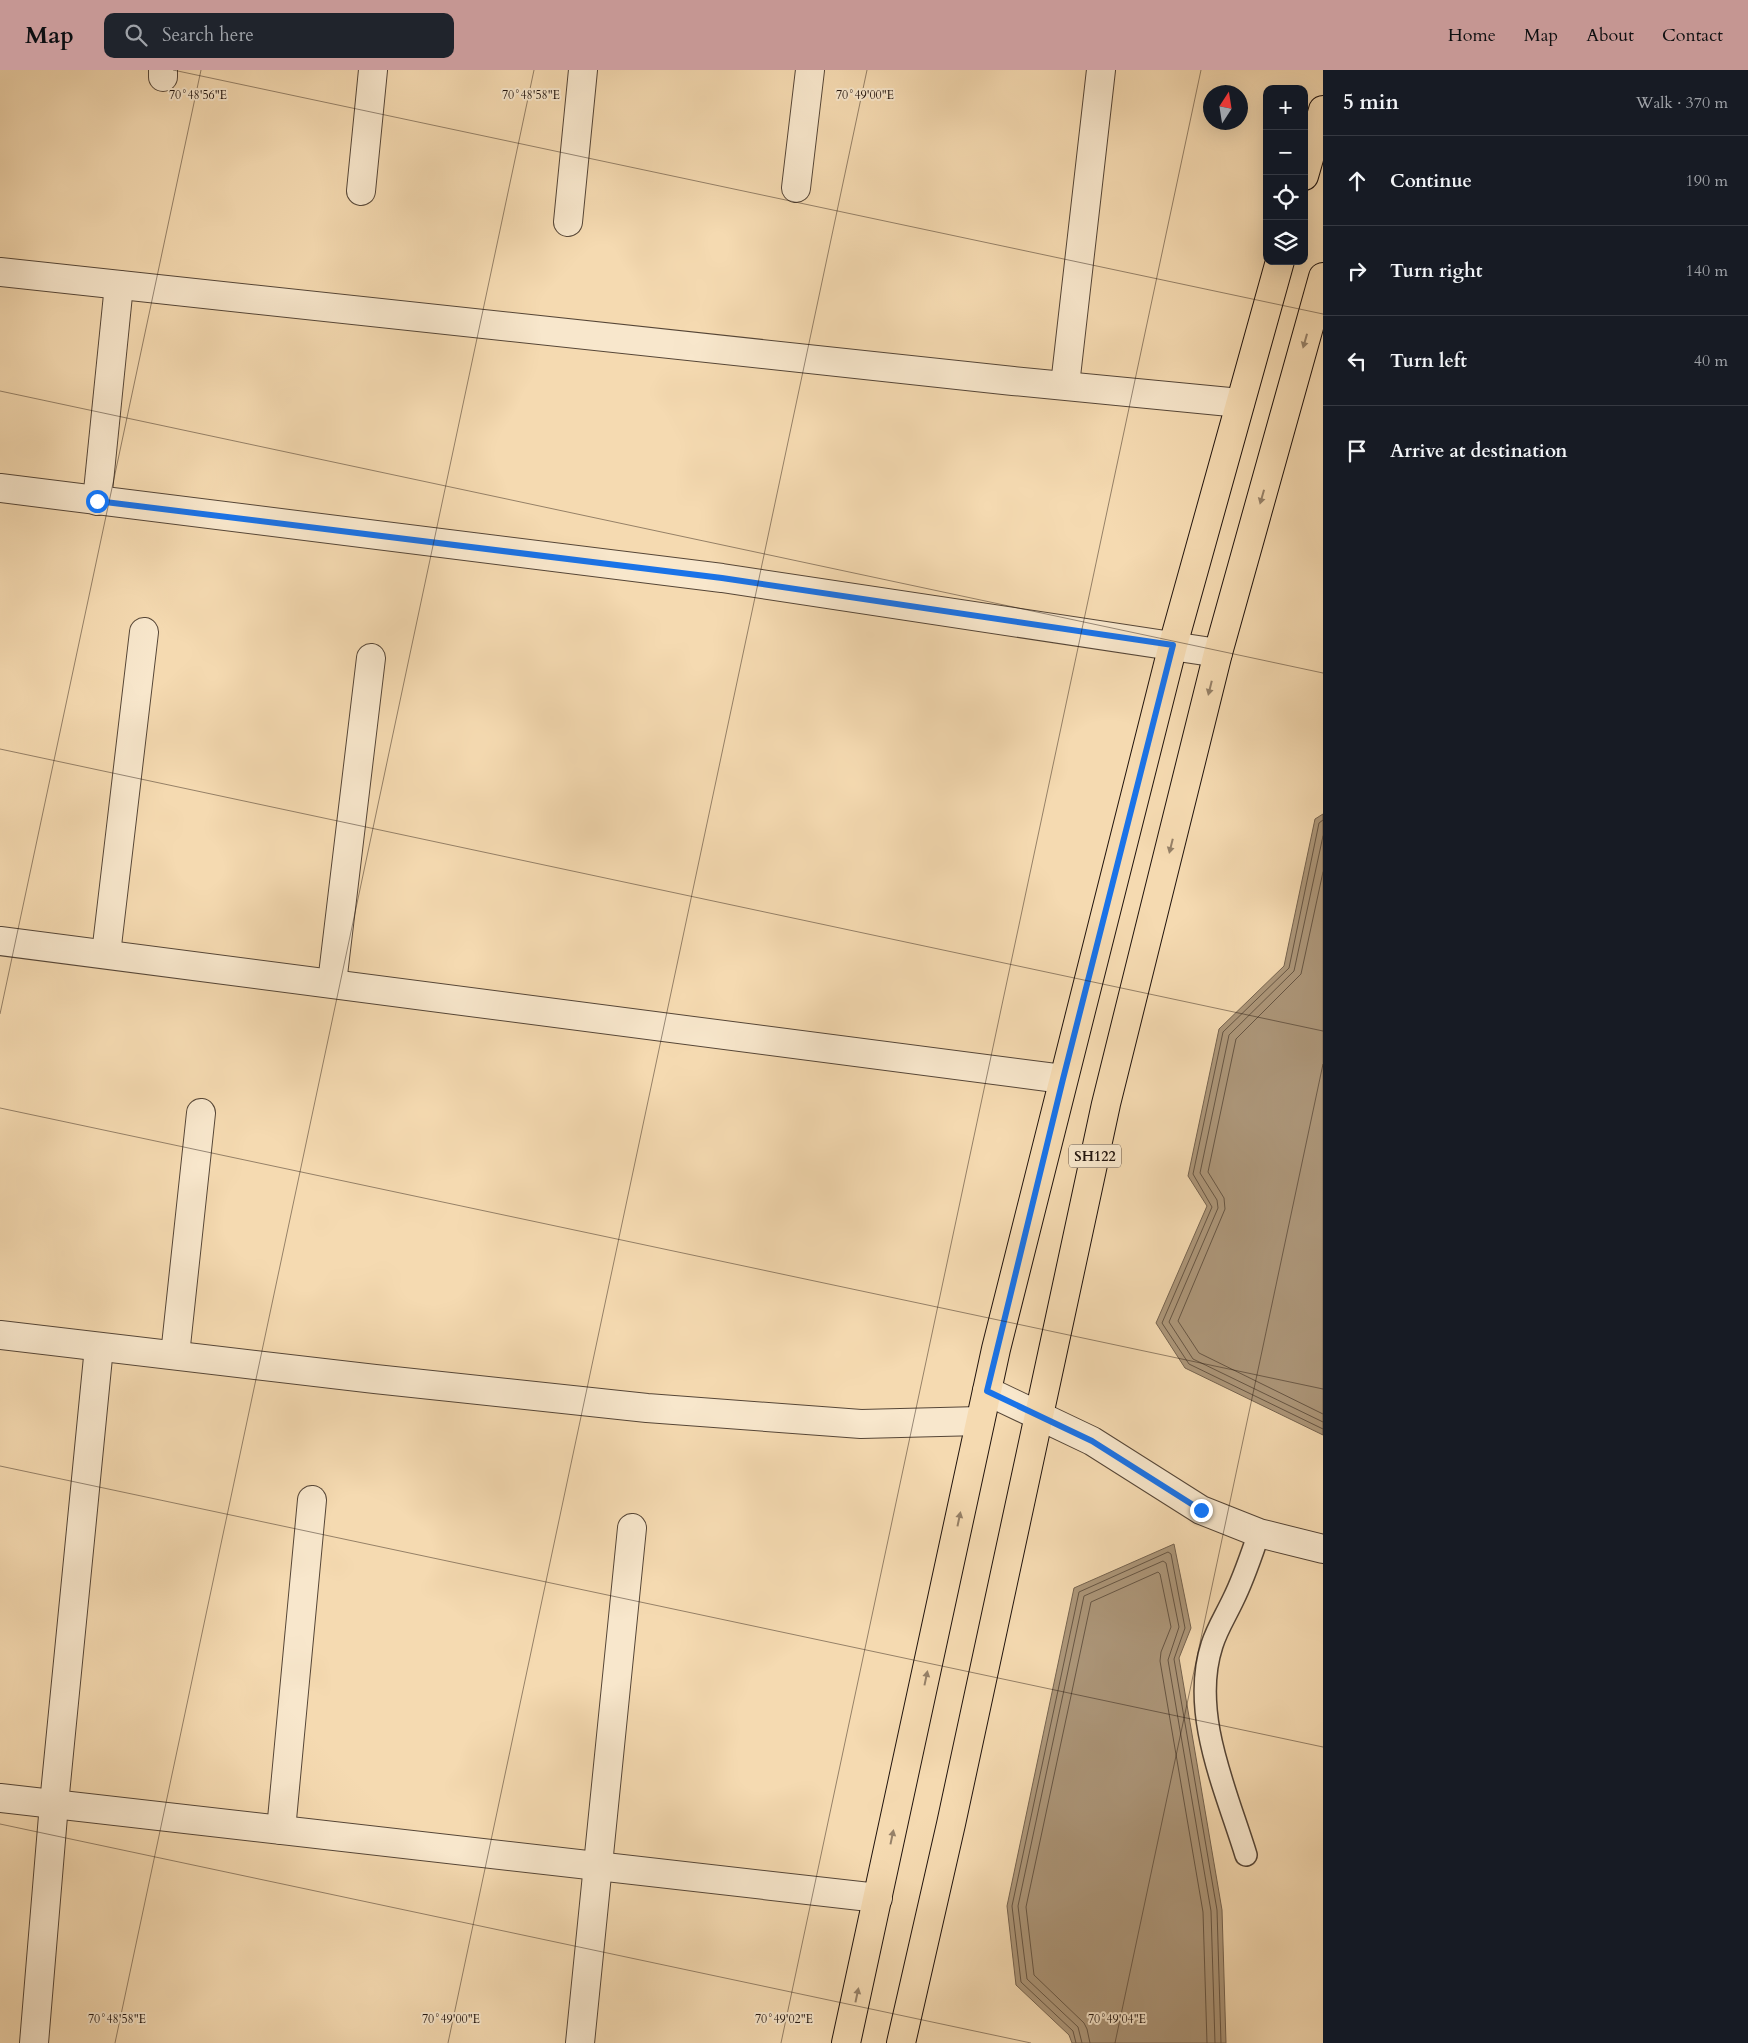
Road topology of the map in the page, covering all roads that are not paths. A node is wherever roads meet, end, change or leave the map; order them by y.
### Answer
1 (373, 70) edge
2 (584, 70) edge
3 (810, 70) edge
4 (1101, 70) edge
5 (1323, 110) edge
6 (1304, 175) edge
7 (796, 188) dead end
8 (360, 191) dead end
9 (568, 222) dead end
10 (1279, 265) edge
11 (0, 272) edge
12 (1323, 277) edge
13 (119, 285) junction
14 (1318, 312) edge
15 (1065, 385) junction
16 (1240, 403) junction
17 (0, 488) edge
18 (97, 501) junction
19 (144, 632) dead end
20 (1173, 645) junction
21 (1218, 653) junction
22 (371, 658) dead end
23 (0, 941) edge
24 (106, 954) junction
25 (332, 983) junction
26 (1063, 1079) junction
27 (201, 1113) dead end
28 (0, 1335) edge
29 (99, 1347) junction
30 (176, 1355) junction
31 (987, 1391) junction
32 (1039, 1414) junction
33 (980, 1421) junction
34 (312, 1500) dead end
35 (632, 1528) dead end
36 (1260, 1533) junction
37 (1323, 1549) edge
38 (0, 1798) edge
39 (54, 1804) junction
40 (281, 1830) junction
41 (1246, 1855) dead end
42 (598, 1867) junction
43 (878, 1898) junction
44 (34, 2043) edge
45 (580, 2043) edge
46 (846, 2043) edge
47 (900, 2043) edge

1 - 8 street
2 - 9 street
3 - 7 street
4 - 15 street
5 - 6 main road
10 - 16 main road, SH122
11 - 13 street
12 - 14 main road, SH122
13 - 15 street
13 - 18 street
14 -> 21 main road, SH122
15 - 16 street
16 - 20 main road, SH122
17 - 18 street
18 - 20 street
19 - 24 street
20 - 21 street
20 - 26 main road, SH122
21 -> 32 main road, SH122
22 - 25 street
23 - 24 street
24 - 25 street
25 - 26 street
26 - 31 main road, SH122
27 - 30 street
28 - 29 street
29 - 30 street
29 - 39 street
30 - 33 street
31 - 32 street
31 - 33 main road, SH122
32 - 36 street
32 - 47 main road, SH122
43 -> 33 main road, SH122
34 - 40 street
35 - 42 street
36 - 37 street
36 - 41 lane
38 - 39 street
39 - 40 street
39 - 44 street
40 - 42 street
42 - 43 street
42 - 45 street
46 -> 43 main road, SH122

